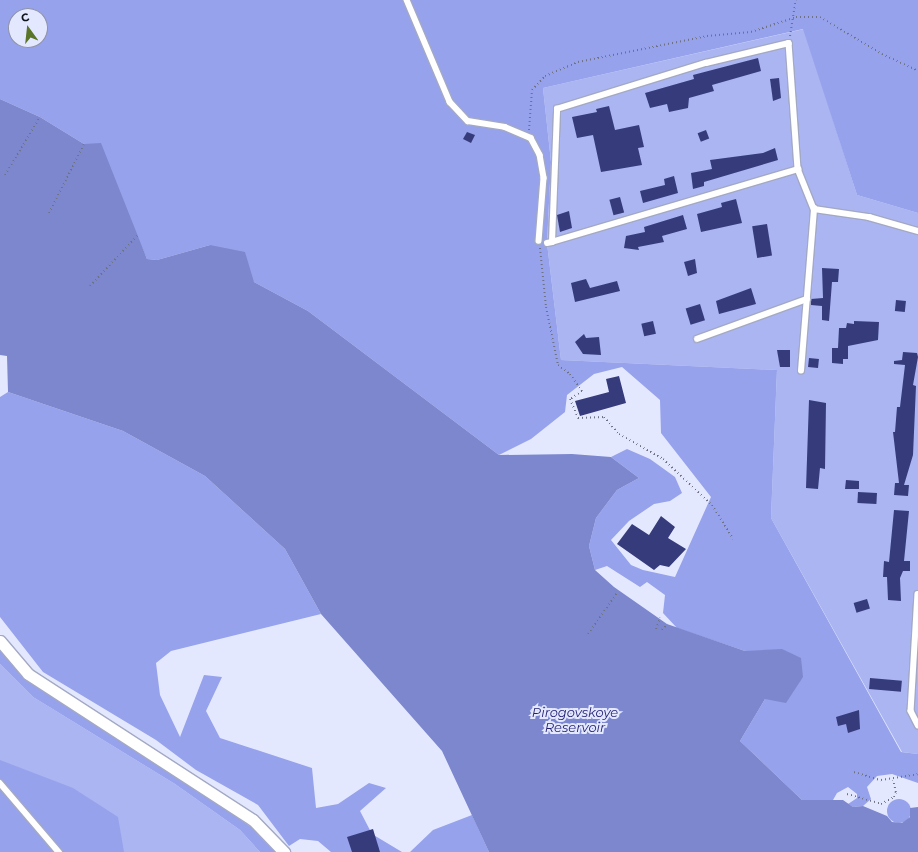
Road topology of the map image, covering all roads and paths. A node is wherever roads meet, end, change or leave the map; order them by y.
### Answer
1 (407, 0) edge
2 (796, 0) edge
3 (796, 17) junction
4 (789, 43) junction
5 (918, 71) edge
6 (40, 117) dead end
7 (531, 138) junction
8 (84, 144) dead end
9 (798, 169) junction
10 (5, 175) dead end
11 (814, 209) junction
12 (49, 213) dead end
13 (918, 231) edge
14 (137, 236) dead end
15 (539, 241) joint
16 (90, 286) dead end
17 (807, 299) junction
18 (697, 339) dead end
19 (801, 371) dead end
20 (733, 539) dead end
21 (617, 593) dead end
22 (918, 594) edge
23 (660, 618) dead end
24 (667, 624) dead end
25 (656, 629) dead end
26 (662, 630) dead end
27 (588, 634) dead end
28 (0, 641) edge
29 (918, 725) edge
30 (854, 772) dead end
31 (918, 774) edge
32 (892, 780) junction
33 (0, 783) edge
34 (847, 794) dead end
35 (59, 852) edge
36 (284, 852) edge

1 - 7 lane
2 - 3 path
3 - 4 path
3 - 5 path
3 - 7 path
4 - 9 lane
4 - 9 lane
6 - 10 path
7 - 15 lane
8 - 12 path
9 - 11 lane
11 - 13 lane
11 - 17 lane
14 - 16 path
15 - 20 path
17 - 18 lane
17 - 19 lane
21 - 27 path
22 - 29 lane
23 - 25 path
24 - 26 path
28 - 36 street
30 - 32 path
31 - 32 path
32 - 34 path
33 - 35 lane

